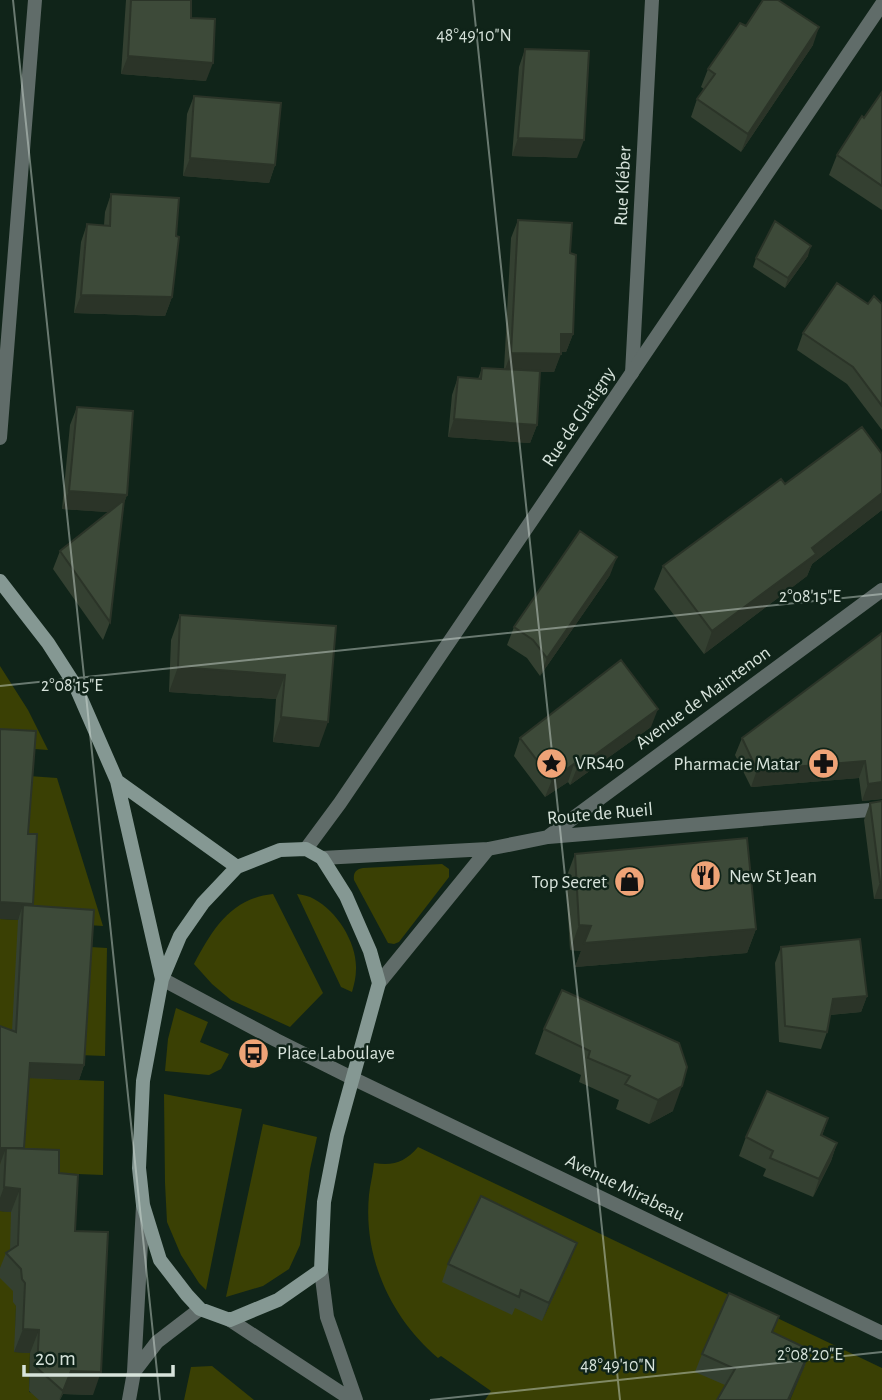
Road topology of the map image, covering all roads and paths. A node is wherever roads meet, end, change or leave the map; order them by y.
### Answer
1 (35, 0) edge
2 (652, 0) edge
3 (882, 4) edge
4 (632, 373) junction
5 (0, 438) edge
6 (0, 581) edge
7 (882, 590) edge
8 (117, 781) junction
9 (882, 809) edge
10 (548, 837) junction
11 (306, 849) junction
12 (488, 849) junction
13 (322, 858) junction
14 (237, 867) junction
15 (162, 979) junction
16 (379, 983) junction
17 (352, 1078) junction
18 (143, 1205) junction
19 (321, 1270) junction
20 (200, 1309) junction
21 (230, 1320) junction
22 (882, 1333) edge
23 (134, 1372) junction
24 (130, 1400) edge
25 (354, 1400) edge

1 - 5 street
2 - 4 street, Rue Kléber
3 - 4 street, Rue de Glatigny
4 - 11 street, Rue de Glatigny
6 - 8 main road
7 - 10 street, Avenue de Maintenon
8 - 14 main road
8 - 15 main road
9 - 10 street, Route de Rueil
10 - 12 street, Route de Rueil
11 - 13 main road
11 - 14 main road
12 - 13 street, Route de Rueil
12 - 16 street
13 - 16 main road
14 - 15 main road
15 - 17 street, Avenue Mirabeau
15 - 18 main road
16 - 17 main road
17 - 19 main road
17 - 22 street, Avenue Mirabeau
18 - 20 main road
18 - 23 street
19 - 21 main road
19 - 25 street
20 - 21 main road
20 - 23 street
21 - 25 street
23 - 24 street

